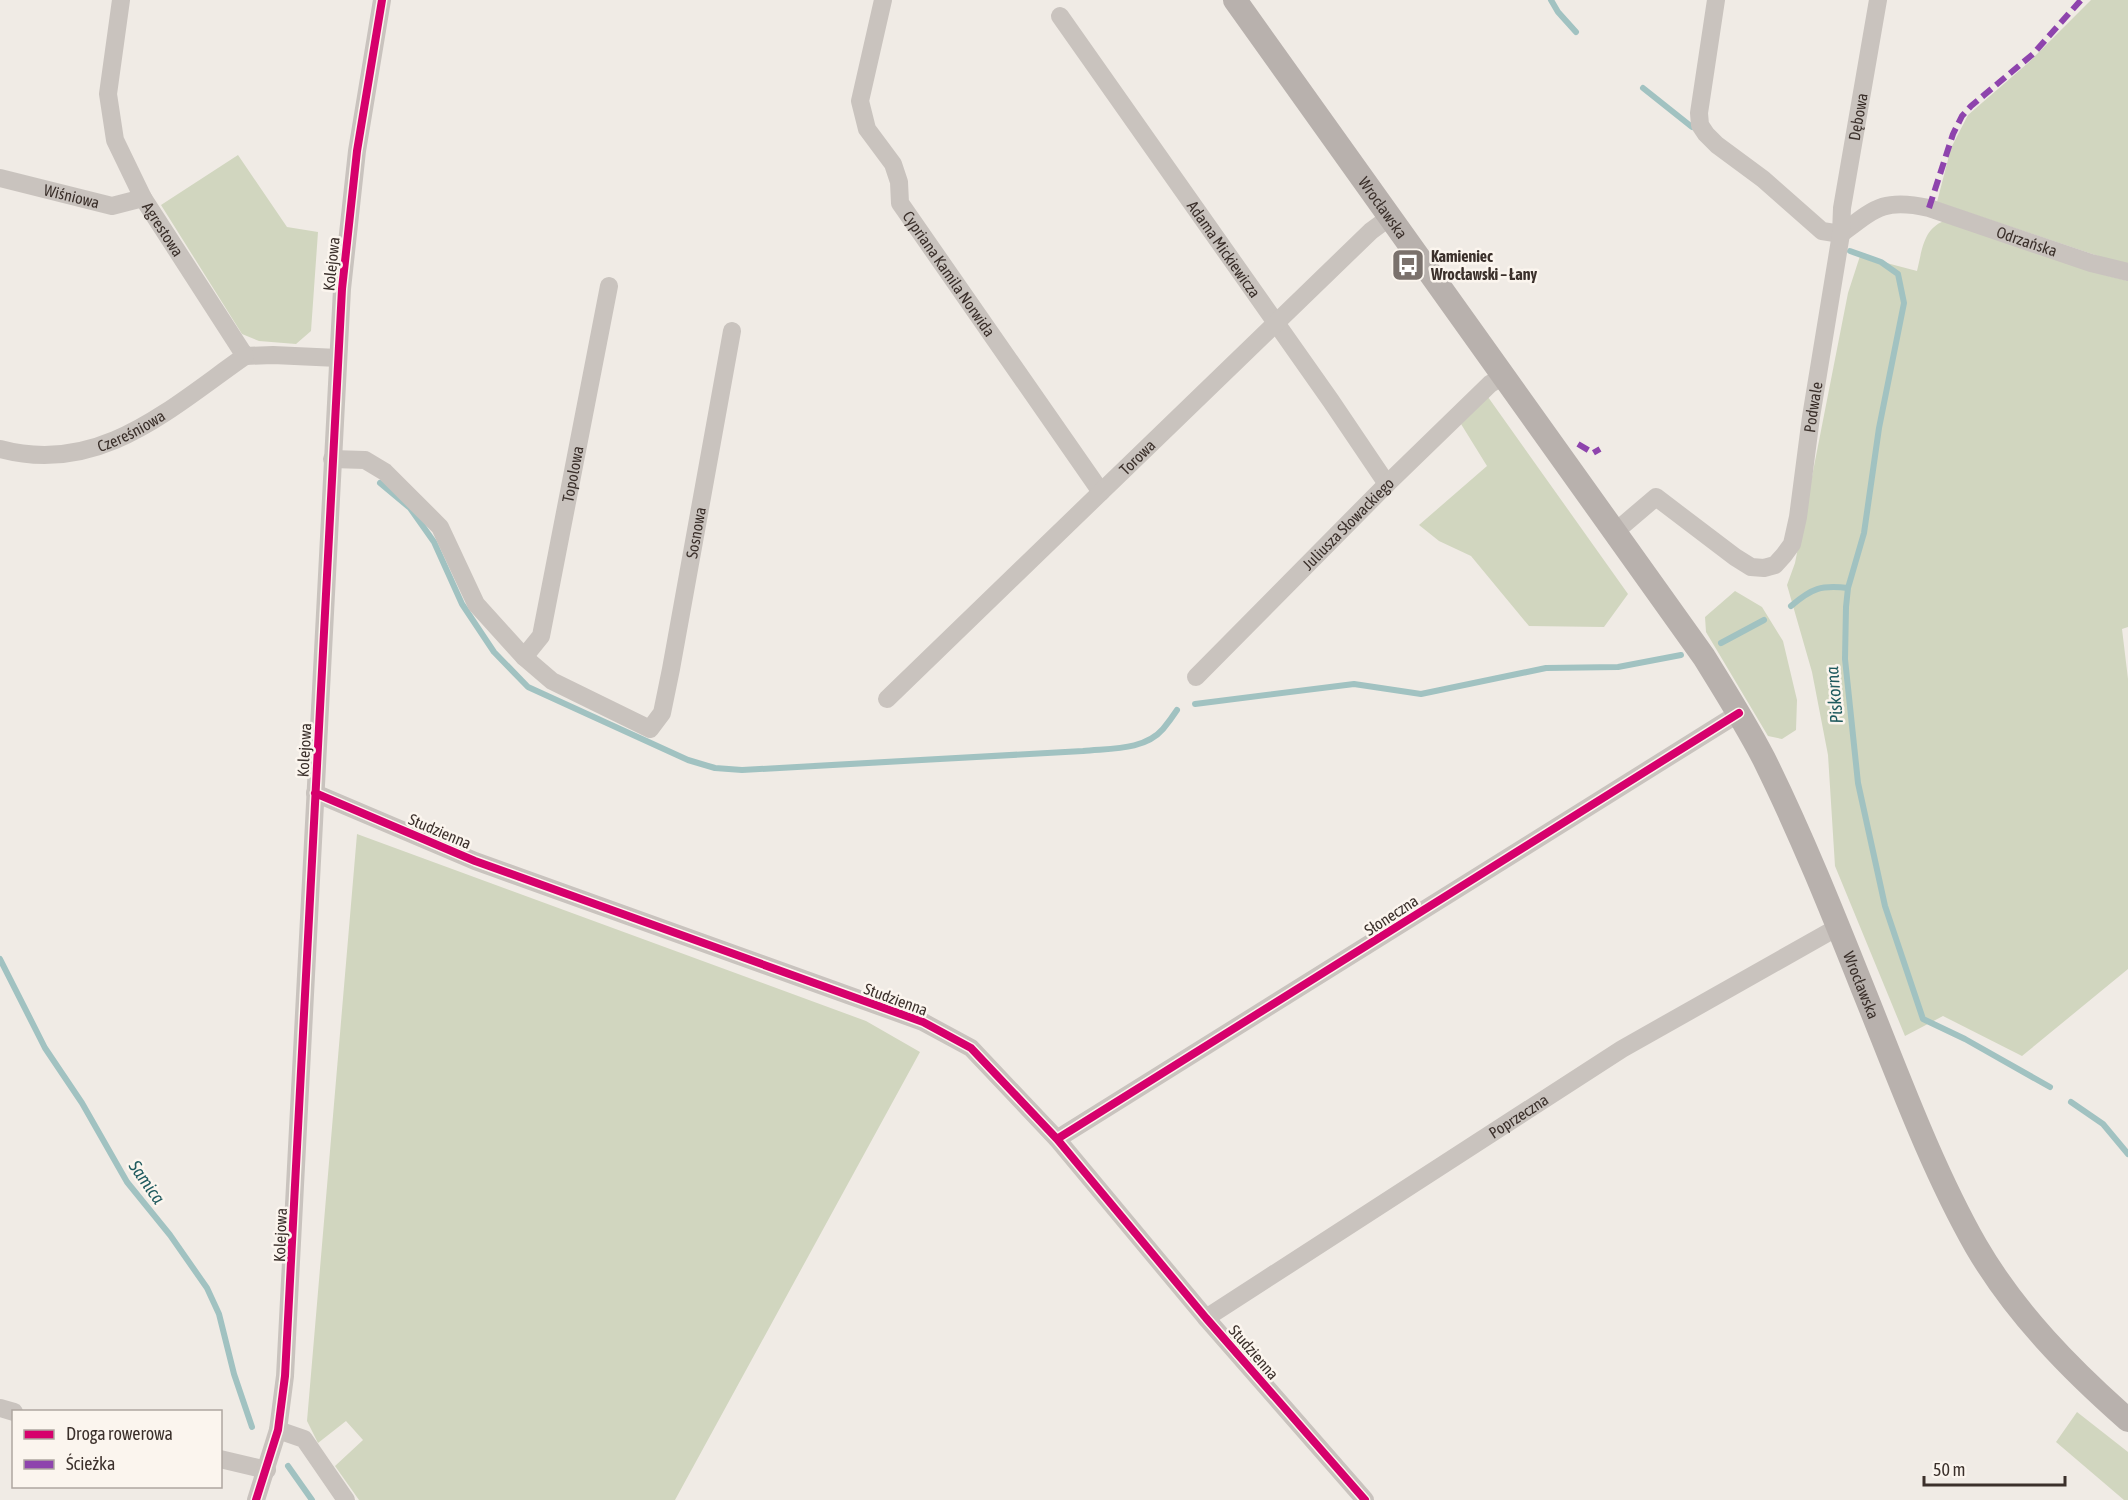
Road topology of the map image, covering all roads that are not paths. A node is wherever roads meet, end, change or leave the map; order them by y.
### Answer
1 (121, 0) edge
2 (382, 0) edge
3 (883, 0) edge
4 (1235, 0) edge
5 (1716, 0) edge
6 (1878, 0) edge
7 (1060, 16) dead end
8 (0, 178) edge
9 (143, 198) junction
10 (1390, 217) junction
11 (1841, 234) junction
12 (2128, 272) edge
13 (609, 286) dead end
14 (1276, 323) junction
15 (732, 331) dead end
16 (245, 356) junction
17 (338, 358) junction
18 (1503, 376) junction
19 (0, 449) edge
20 (332, 459) junction
21 (1387, 484) junction
22 (1101, 492) junction
23 (1615, 532) junction
24 (524, 657) junction
25 (1196, 677) dead end
26 (886, 699) dead end
27 (1739, 713) junction
28 (315, 793) junction
29 (1838, 927) junction
30 (1057, 1139) junction
31 (1206, 1318) junction
32 (2128, 1420) edge
33 (278, 1430) junction
34 (222, 1459) edge
35 (267, 1470) junction
36 (256, 1500) edge
37 (346, 1500) edge
38 (1365, 1500) edge

1 - 9 street, Agrestowa
2 - 17 street, Kolejowa
3 - 22 street, Cypriana Kamila Norwida
4 - 10 main road, Wrocławska
5 - 11 street
6 - 11 street, Dębowa
7 - 14 street, Adama Mickiewicza
8 - 9 street, Wiśniowa
9 - 16 street, Agrestowa
10 - 14 street, Torowa
10 - 18 main road, Wrocławska
11 - 12 street, Odrzańska
11 - 23 street, Podwale
13 - 24 street, Topolowa
14 - 21 street, Adama Mickiewicza
14 - 22 street, Torowa
15 - 24 street, Sosnowa
16 - 17 street
16 - 19 street, Czereśniowa
17 - 20 street, Kolejowa
18 - 21 street, Juliusza Słowackiego
18 - 23 main road, Wrocławska
20 - 24 street
20 - 28 street, Kolejowa
21 - 25 street, Juliusza Słowackiego
22 - 26 street, Torowa
23 - 27 main road, Wrocławska
27 - 29 main road, Wrocławska
27 - 30 street, Słoneczna
28 - 30 street, Studzienna
28 - 33 street, Kolejowa
29 - 31 street, Poprzeczna
29 - 32 main road, Wrocławska
30 - 31 street, Studzienna
31 - 38 street, Studzienna
33 - 35 street, Kolejowa
33 - 37 street
34 - 35 street
35 - 36 street, Kolejowa

